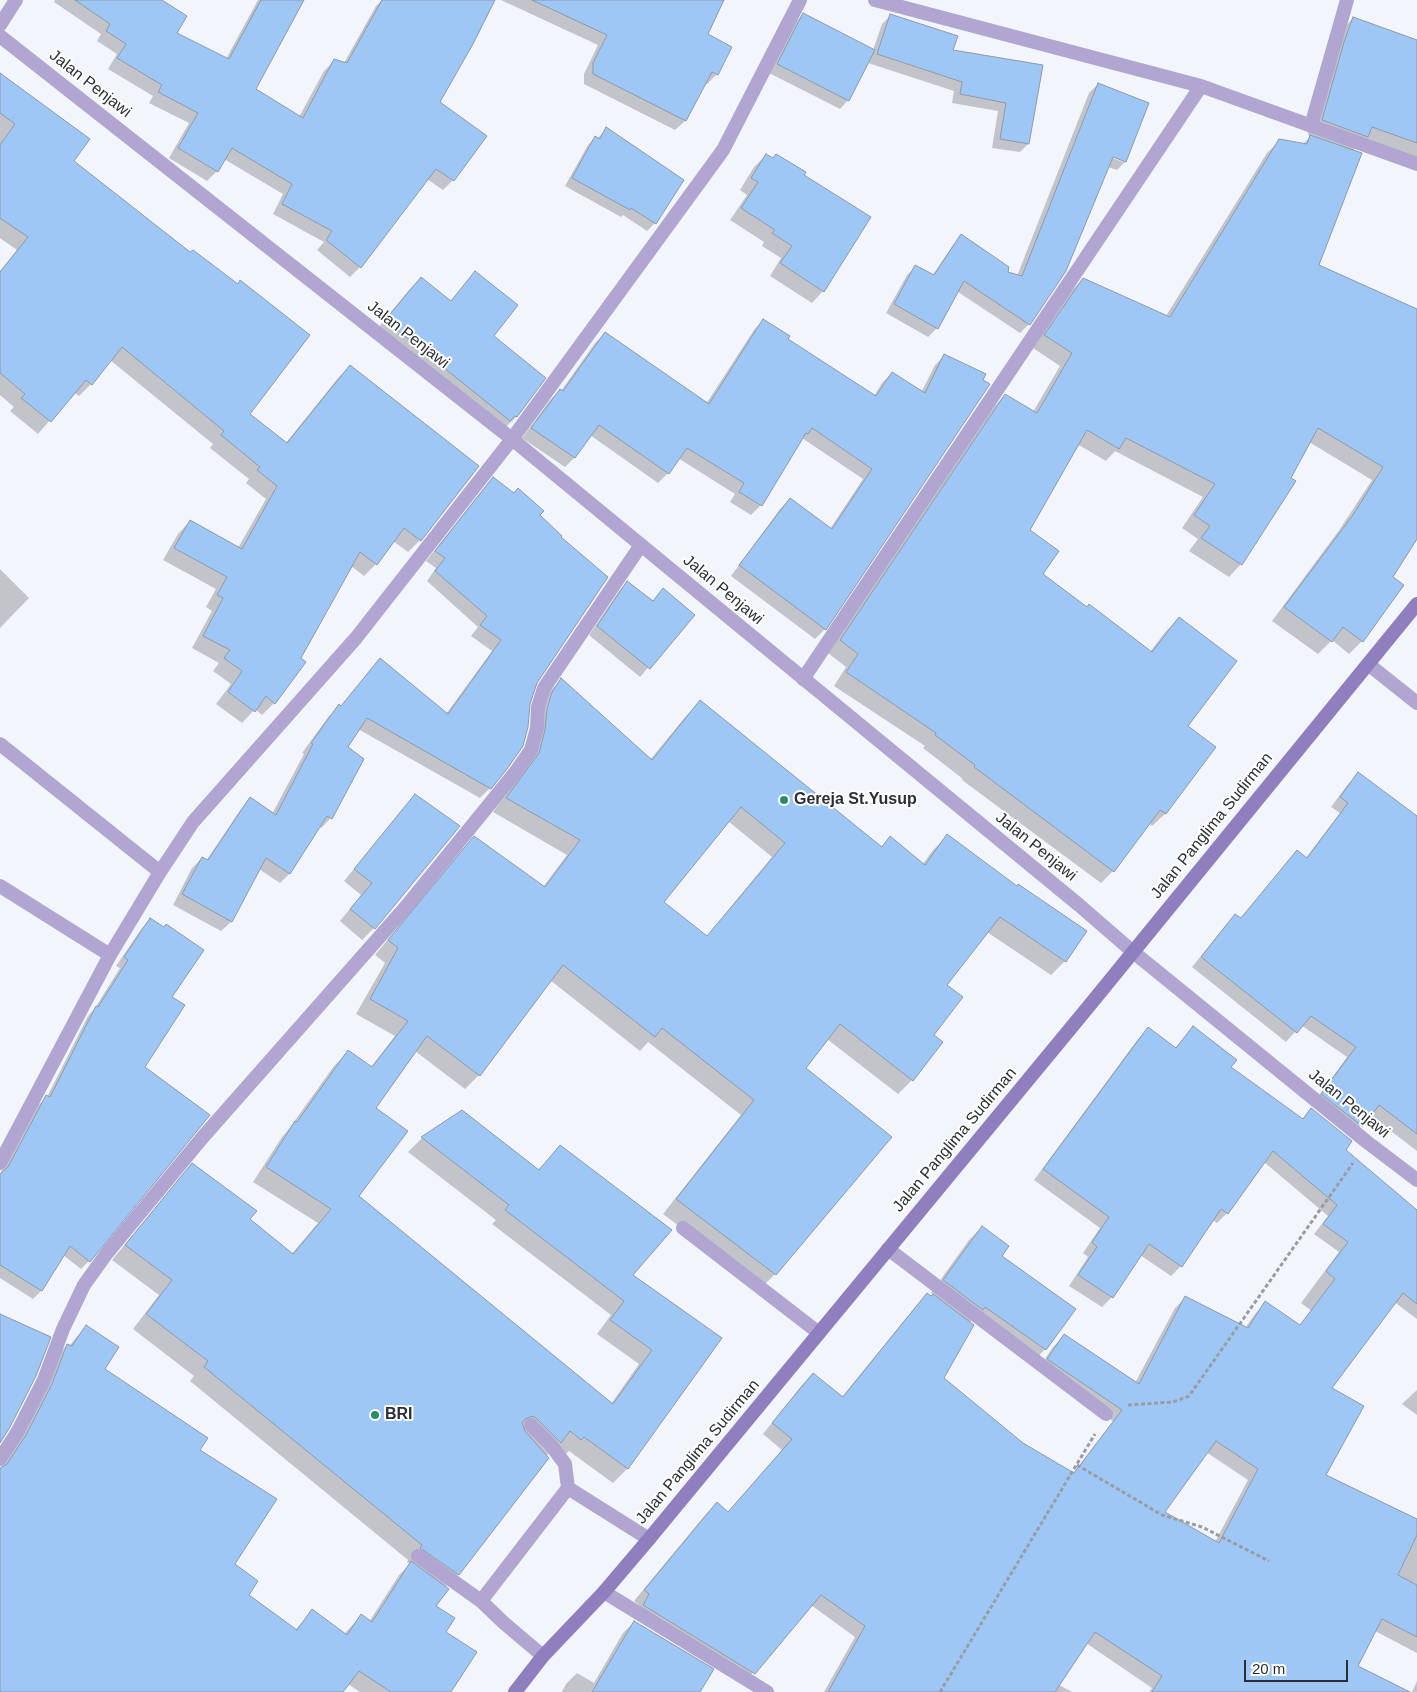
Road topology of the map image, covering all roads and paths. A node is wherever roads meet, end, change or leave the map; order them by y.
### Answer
1 (16, 0) edge
2 (800, 0) edge
3 (875, 0) edge
4 (1347, 0) edge
5 (0, 25) edge
6 (0, 36) edge
7 (1201, 86) junction
8 (1311, 126) junction
9 (1417, 164) edge
10 (512, 439) junction
11 (641, 546) junction
12 (1417, 604) edge
13 (1368, 664) junction
14 (803, 679) junction
15 (1417, 703) edge
16 (0, 744) edge
17 (160, 872) junction
18 (0, 886) edge
19 (1132, 951) junction
20 (110, 955) junction
21 (1368, 1142) junction
22 (0, 1164) edge
23 (1417, 1180) edge
24 (683, 1228) dead end
25 (888, 1249) junction
26 (819, 1333) junction
27 (1106, 1414) junction
28 (531, 1426) dead end
29 (0, 1459) edge
30 (1077, 1465) junction
31 (568, 1488) junction
32 (648, 1539) junction
33 (418, 1556) dead end
34 (1269, 1560) dead end
35 (604, 1592) junction
36 (482, 1601) junction
37 (543, 1656) junction
38 (515, 1692) edge
39 (767, 1692) edge
40 (940, 1692) edge

1 - 5 street
2 - 10 street
3 - 7 street
4 - 8 street
6 - 10 street, Jalan Penjawi
7 - 8 street
7 - 14 street
8 - 9 street
10 - 11 street, Jalan Penjawi
10 - 17 street
11 - 14 street, Jalan Penjawi
11 - 29 street
12 - 13 main road, Jalan Panglima Sudirman
13 - 15 street
13 - 19 main road, Jalan Panglima Sudirman
14 - 19 street, Jalan Penjawi
16 - 17 street
17 - 20 street
18 - 20 street
19 - 21 street, Jalan Penjawi
19 - 25 main road, Jalan Panglima Sudirman
20 - 22 street
21 - 23 street, Jalan Penjawi
21 - 27 path
24 - 26 street
25 - 26 main road, Jalan Panglima Sudirman
25 - 27 street
26 - 32 main road, Jalan Panglima Sudirman
27 - 30 path
28 - 31 street
30 - 34 path
30 - 40 path
31 - 32 street
31 - 36 street
32 - 35 main road, Jalan Panglima Sudirman
33 - 36 street
35 - 37 main road, Jalan Panglima Sudirman
35 - 39 street
36 - 37 street
37 - 38 main road, Jalan Panglima Sudirman

